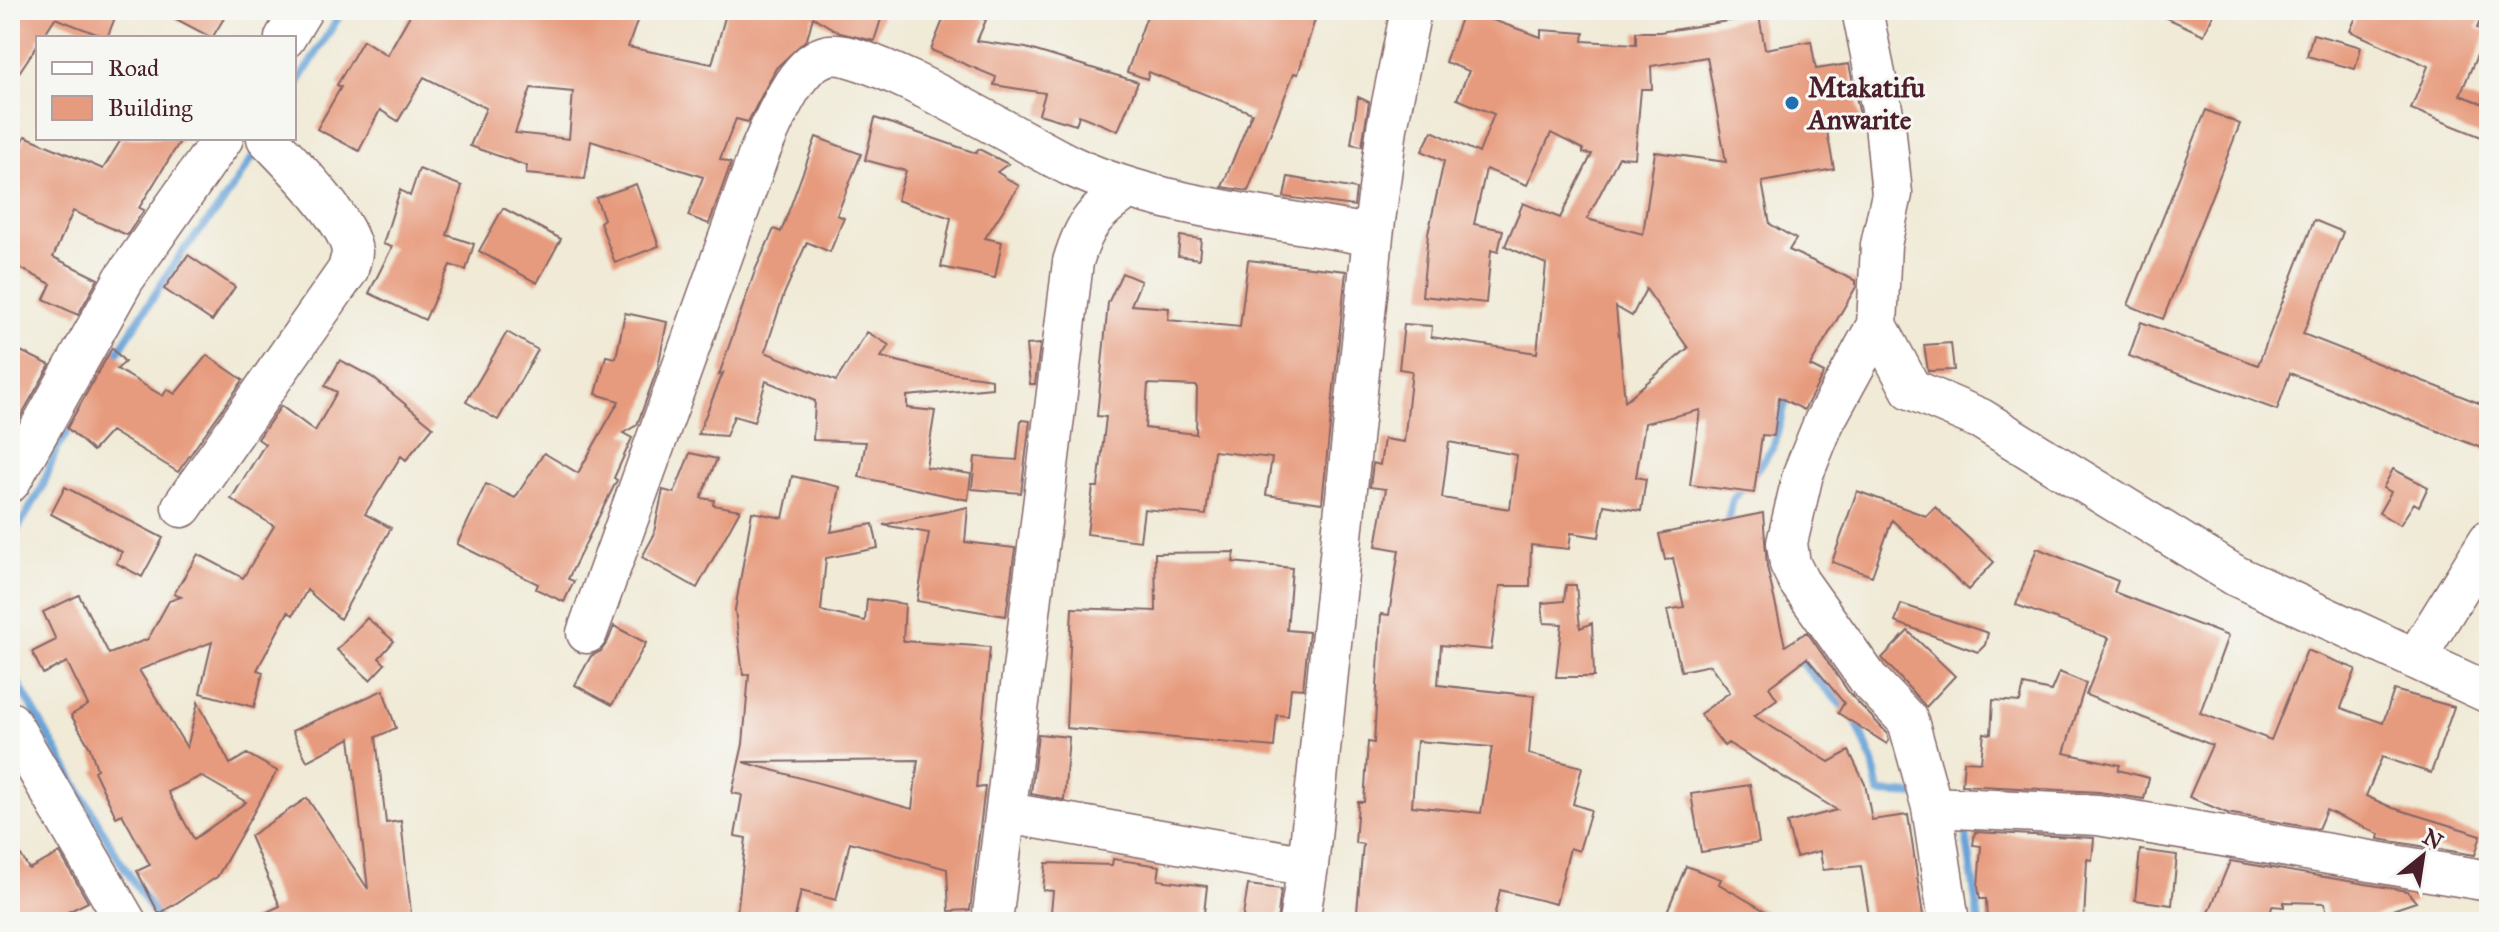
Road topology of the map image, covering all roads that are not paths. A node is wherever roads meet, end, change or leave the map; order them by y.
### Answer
1 (302, 10) edge
2 (1411, 10) edge
3 (1862, 10) edge
4 (286, 36) edge
5 (222, 140) edge
6 (269, 140) edge
7 (1129, 188) junction
8 (1373, 236) junction
9 (1877, 325) junction
10 (10, 482) edge
11 (182, 507) dead end
12 (2489, 540) edge
13 (587, 633) dead end
14 (2415, 659) junction
15 (2489, 693) edge
16 (10, 722) edge
17 (1932, 807) junction
18 (1008, 813) junction
19 (1308, 866) junction
20 (2489, 881) edge
21 (126, 922) edge
22 (992, 922) edge
23 (1299, 922) edge
24 (1949, 922) edge

1 - 4 street
2 - 8 street
3 - 9 street
5 - 10 street
6 - 11 street
7 - 8 street
7 - 13 street
7 - 18 street
8 - 19 street
9 - 14 street
9 - 17 street
12 - 14 street
14 - 15 street
16 - 21 street
17 - 20 street
17 - 24 street
18 - 19 street
18 - 22 street
19 - 23 street

